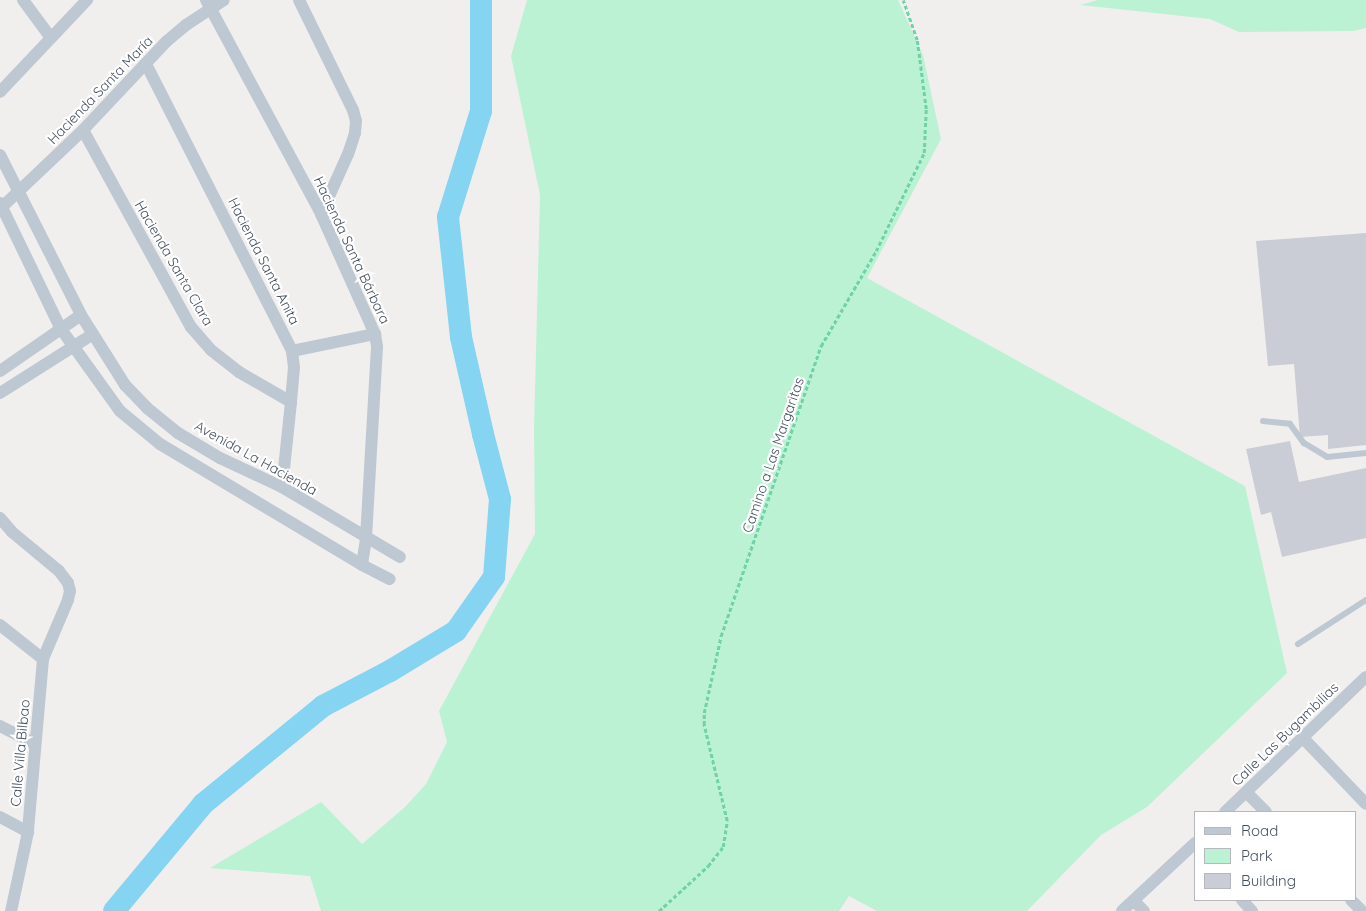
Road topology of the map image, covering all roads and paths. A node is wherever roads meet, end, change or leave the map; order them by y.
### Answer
1 (23, 0) edge
2 (87, 0) edge
3 (224, 0) edge
4 (299, 0) edge
5 (903, 0) edge
6 (208, 4) edge
7 (51, 38) junction
8 (146, 64) junction
9 (0, 92) edge
10 (83, 130) junction
11 (0, 155) edge
12 (19, 194) junction
13 (1, 205) edge
14 (321, 214) junction
15 (81, 315) junction
16 (61, 329) junction
17 (93, 334) junction
18 (374, 334) junction
19 (74, 346) junction
20 (292, 351) junction
21 (0, 371) edge
22 (0, 393) edge
23 (291, 402) junction
24 (1263, 421) dead end
25 (1366, 453) edge
26 (282, 487) junction
27 (0, 518) edge
28 (366, 539) junction
29 (400, 557) dead end
30 (362, 565) junction
31 (390, 579) dead end
32 (1366, 600) edge
33 (0, 625) edge
34 (1298, 644) dead end
35 (43, 659) junction
36 (1365, 680) edge
37 (0, 726) edge
38 (1303, 738) junction
39 (35, 744) junction
40 (1246, 792) junction
41 (1366, 804) edge
42 (1227, 811) edge
43 (1265, 811) edge
44 (0, 817) edge
45 (28, 832) junction
46 (1194, 846) edge
47 (1134, 901) junction
48 (1243, 901) edge
49 (1352, 901) edge
50 (11, 911) edge
51 (659, 911) edge
52 (1122, 911) edge
53 (1144, 911) edge
54 (1252, 911) edge
55 (1362, 911) edge

1 - 7 street
2 - 7 street
3 - 6 street, Hacienda Santa María
4 - 14 street
5 - 51 path, Camino a Las Margaritas
6 - 8 street, Hacienda Santa María
6 - 14 street, Hacienda Santa Bárbara
7 - 9 street
8 - 10 street, Hacienda Santa María
8 - 20 street, Hacienda Santa Anita
10 - 12 street, Hacienda Santa María
10 - 23 street, Hacienda Santa Clara
11 - 12 street, Avenida La Hacienda
12 - 13 street, Hacienda Santa María
12 - 15 street, Avenida La Hacienda
13 - 16 street
14 - 18 street, Hacienda Santa Bárbara
15 - 16 street
15 - 17 street, Avenida La Hacienda
16 - 19 street
16 - 21 street
17 - 19 street
17 - 26 street, Avenida La Hacienda
18 - 20 street
18 - 28 street, Hacienda Santa Bárbara
19 - 22 street
19 - 30 street
20 - 23 street, Hacienda Santa Anita
23 - 26 street, Hacienda Santa Anita
24 - 25 lane
26 - 28 street, Avenida La Hacienda
27 - 35 street, Calle Villa Bilbao
28 - 29 street, Avenida La Hacienda
28 - 30 street, Hacienda Santa Bárbara
30 - 31 street
32 - 34 lane
33 - 35 street
35 - 39 street, Calle Villa Bilbao
36 - 38 street, Calle Las Bugambilias
37 - 39 street
38 - 40 street, Calle Las Bugambilias
38 - 41 street
39 - 45 street, Calle Villa Bilbao
40 - 42 street, Calle Las Bugambilias
40 - 43 street
44 - 45 street
45 - 50 street, Calle Villa Bilbao
46 - 47 street
47 - 52 street
47 - 53 street
48 - 54 street
49 - 55 street

